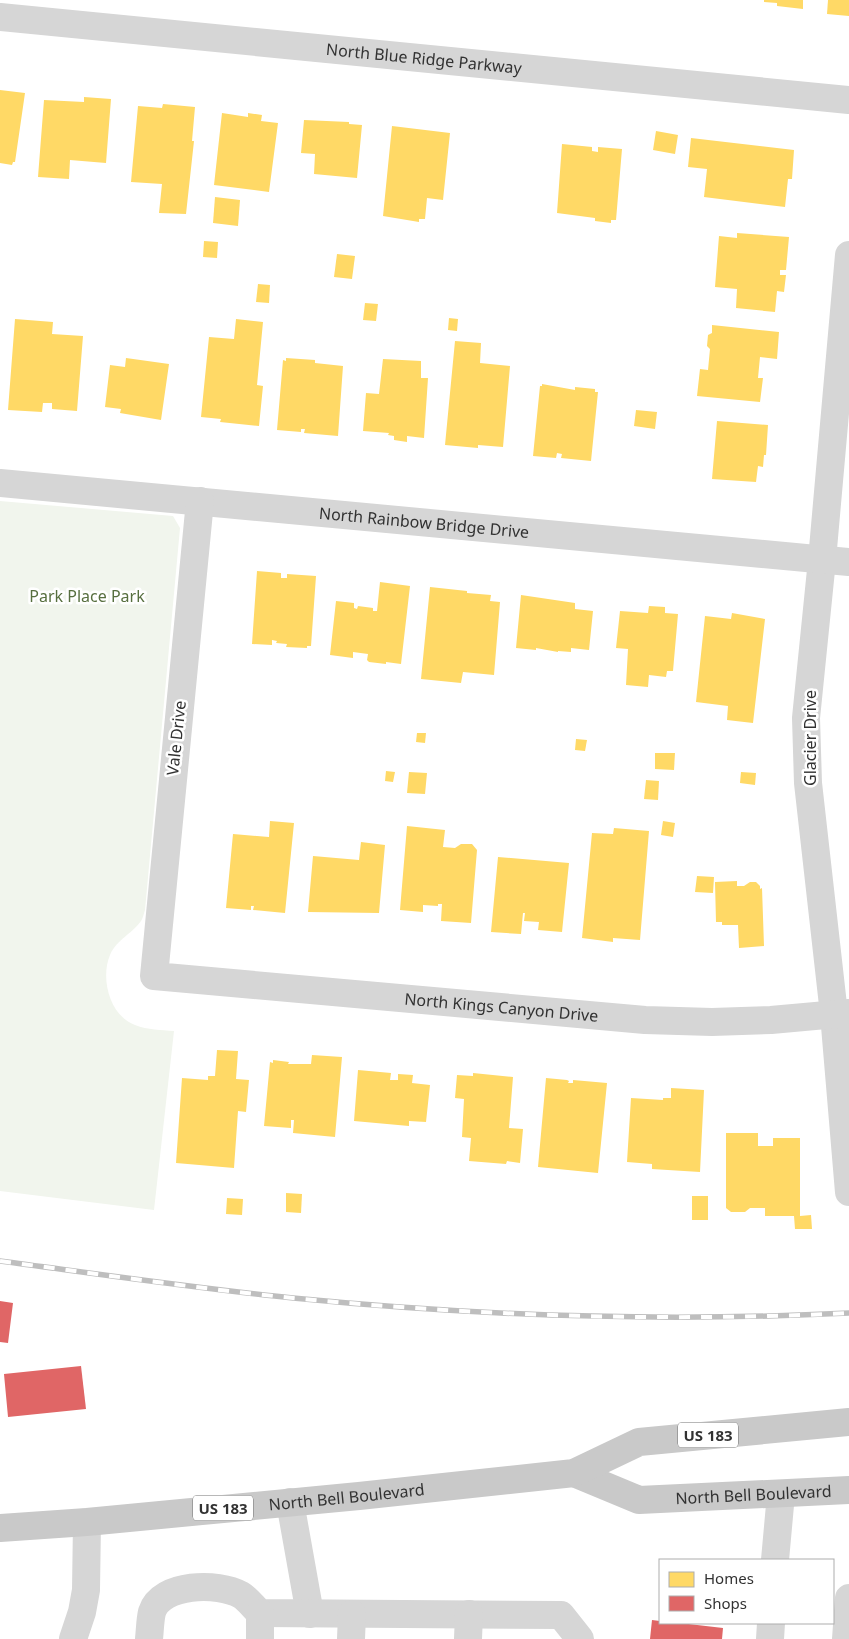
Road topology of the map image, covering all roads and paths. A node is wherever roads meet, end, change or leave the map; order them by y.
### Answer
1 (0, 17) edge
2 (849, 100) edge
3 (849, 254) edge
4 (0, 483) edge
5 (200, 501) junction
6 (822, 560) junction
7 (849, 562) edge
8 (154, 976) joint
9 (841, 1014) edge
10 (849, 1192) edge
11 (849, 1422) edge
12 (574, 1473) junction
13 (849, 1490) edge
14 (781, 1494) junction
15 (290, 1502) junction
16 (86, 1522) junction
17 (0, 1528) edge
18 (775, 1559) edge
19 (849, 1598) edge
20 (310, 1614) junction
21 (771, 1624) edge
22 (260, 1626) edge
23 (352, 1626) edge
24 (469, 1626) edge
25 (73, 1639) edge
26 (149, 1639) edge
27 (580, 1639) edge
28 (770, 1639) edge
29 (846, 1639) edge

1 - 2 street, North Blue Ridge Parkway
3 - 6 street, Glacier Drive
4 - 5 street, North Rainbow Bridge Drive
5 - 6 street, North Rainbow Bridge Drive
5 - 8 street, Vale Drive
6 - 7 street, North Rainbow Bridge Drive
6 - 9 street, Glacier Drive
8 - 9 street, North Kings Canyon Drive
9 - 10 street, Glacier Drive
11 - 12 main road, North Bell Boulevard / US 183
12 - 14 main road, North Bell Boulevard / US 183
12 - 15 main road, North Bell Boulevard / US 183
13 - 14 main road, North Bell Boulevard / US 183
14 - 18 street
15 - 16 main road, North Bell Boulevard / US 183
15 - 20 street
16 - 17 main road, North Bell Boulevard / US 183
16 - 25 street
19 - 29 street
20 - 22 street
20 - 23 street
21 - 28 street
22 - 26 street
23 - 24 street
24 - 27 street

